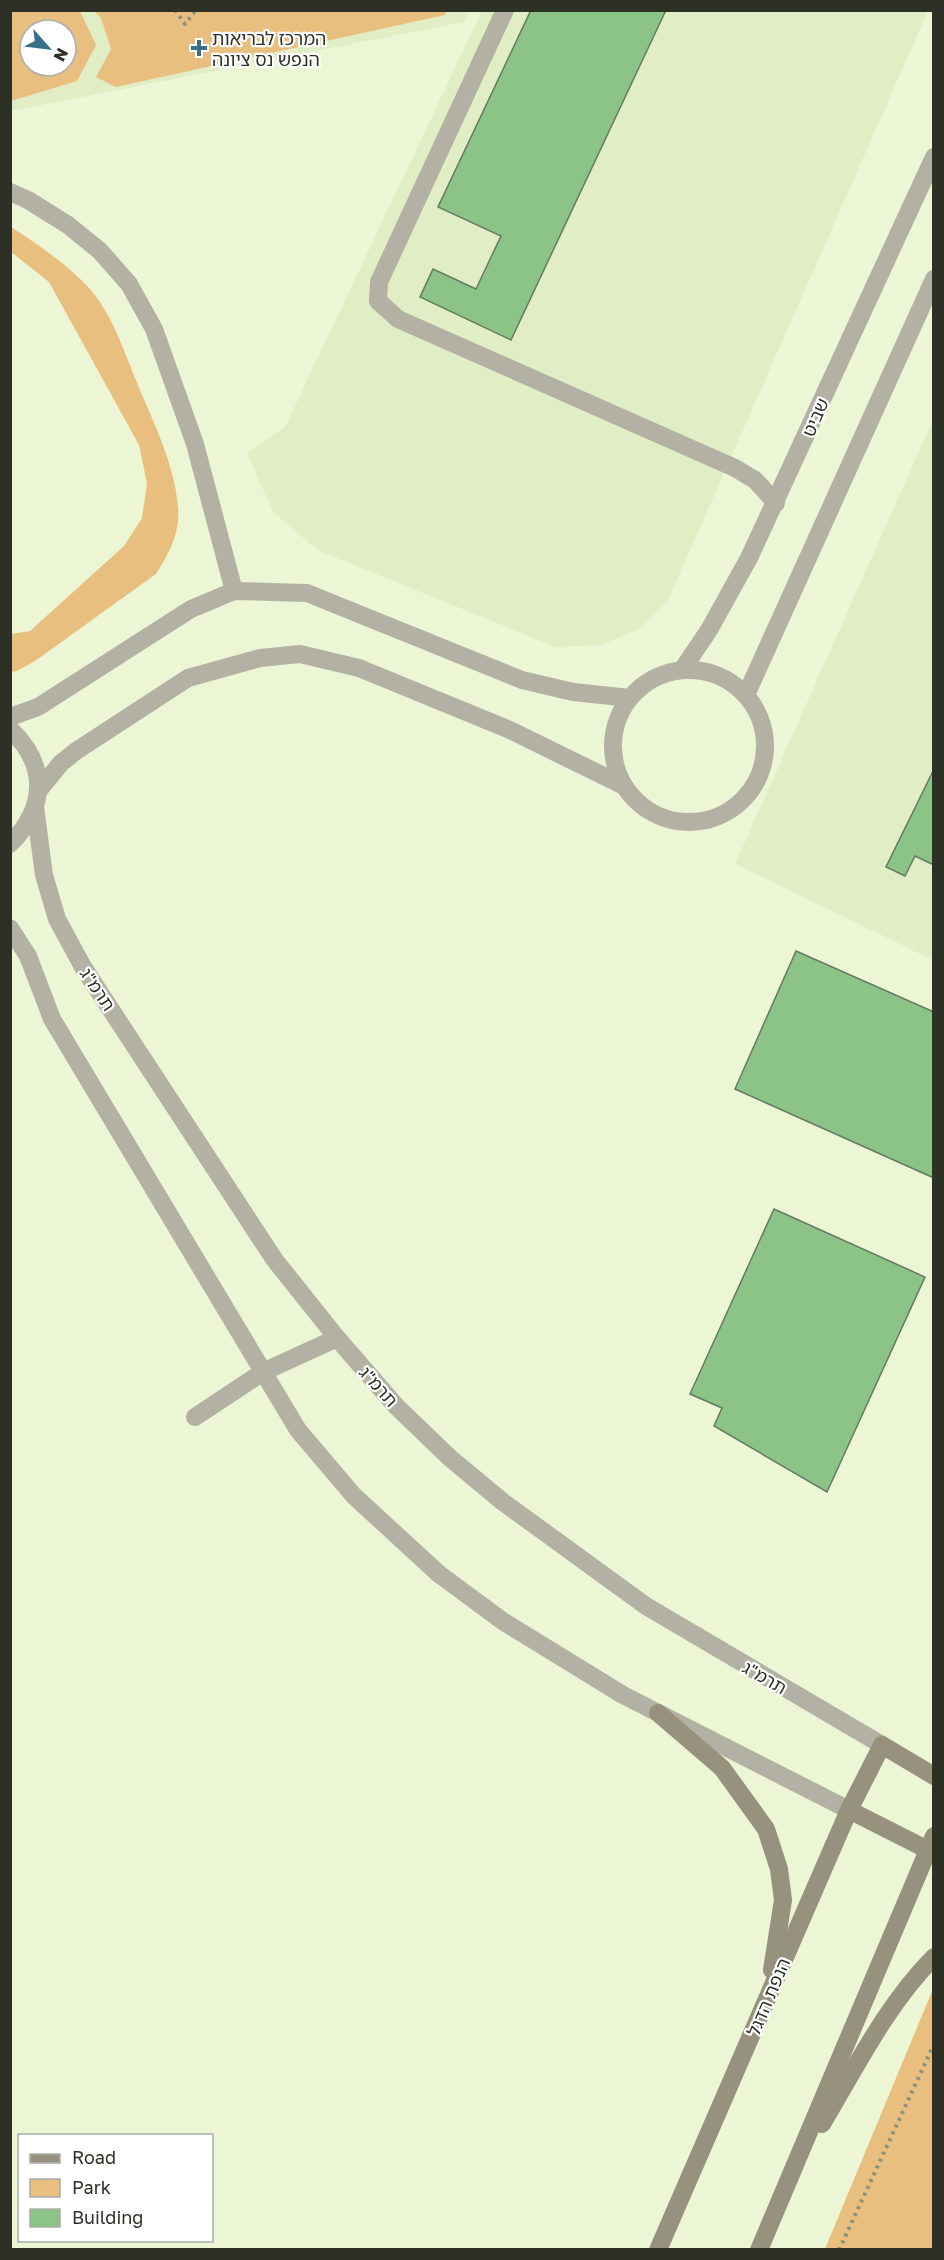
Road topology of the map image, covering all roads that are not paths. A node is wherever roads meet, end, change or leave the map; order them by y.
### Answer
1 (505, 10) edge
2 (933, 157) edge
3 (10, 192) edge
4 (933, 279) edge
5 (776, 502) junction
6 (234, 591) junction
7 (682, 670) junction
8 (746, 695) junction
9 (630, 698) junction
10 (10, 717) edge
11 (10, 729) edge
12 (624, 786) junction
13 (37, 799) junction
14 (10, 844) edge
15 (10, 928) edge
16 (337, 1338) junction
17 (263, 1372) junction
18 (195, 1417) dead end
19 (658, 1713) junction
20 (882, 1745) junction
21 (933, 1776) edge
22 (849, 1810) junction
23 (932, 1846) edge
24 (933, 1957) edge
25 (769, 1995) junction
26 (787, 2182) junction
27 (658, 2250) edge
28 (759, 2250) edge

1 - 5 street
2 - 5 street, שביט
3 - 6 street
4 - 8 street
5 - 7 street, שביט
6 - 9 street
6 - 10 street
7 - 8 street
7 - 9 street
8 - 12 street
9 - 12 street
11 - 13 street, תרמ"ג
12 - 13 street
13 - 14 street
13 - 16 street, תרמ"ג
15 - 17 street
16 - 17 street
16 - 20 street, תרמ"ג
17 - 18 street
17 - 19 street
19 - 22 street
19 - 25 main road
20 - 21 main road, תרמ"ג
20 - 22 main road, הנפת הדגל
22 - 23 main road
22 - 25 main road, הנפת הדגל
23 - 26 main road
24 - 26 main road
25 - 27 main road, הנפת הדגל
26 - 28 main road

